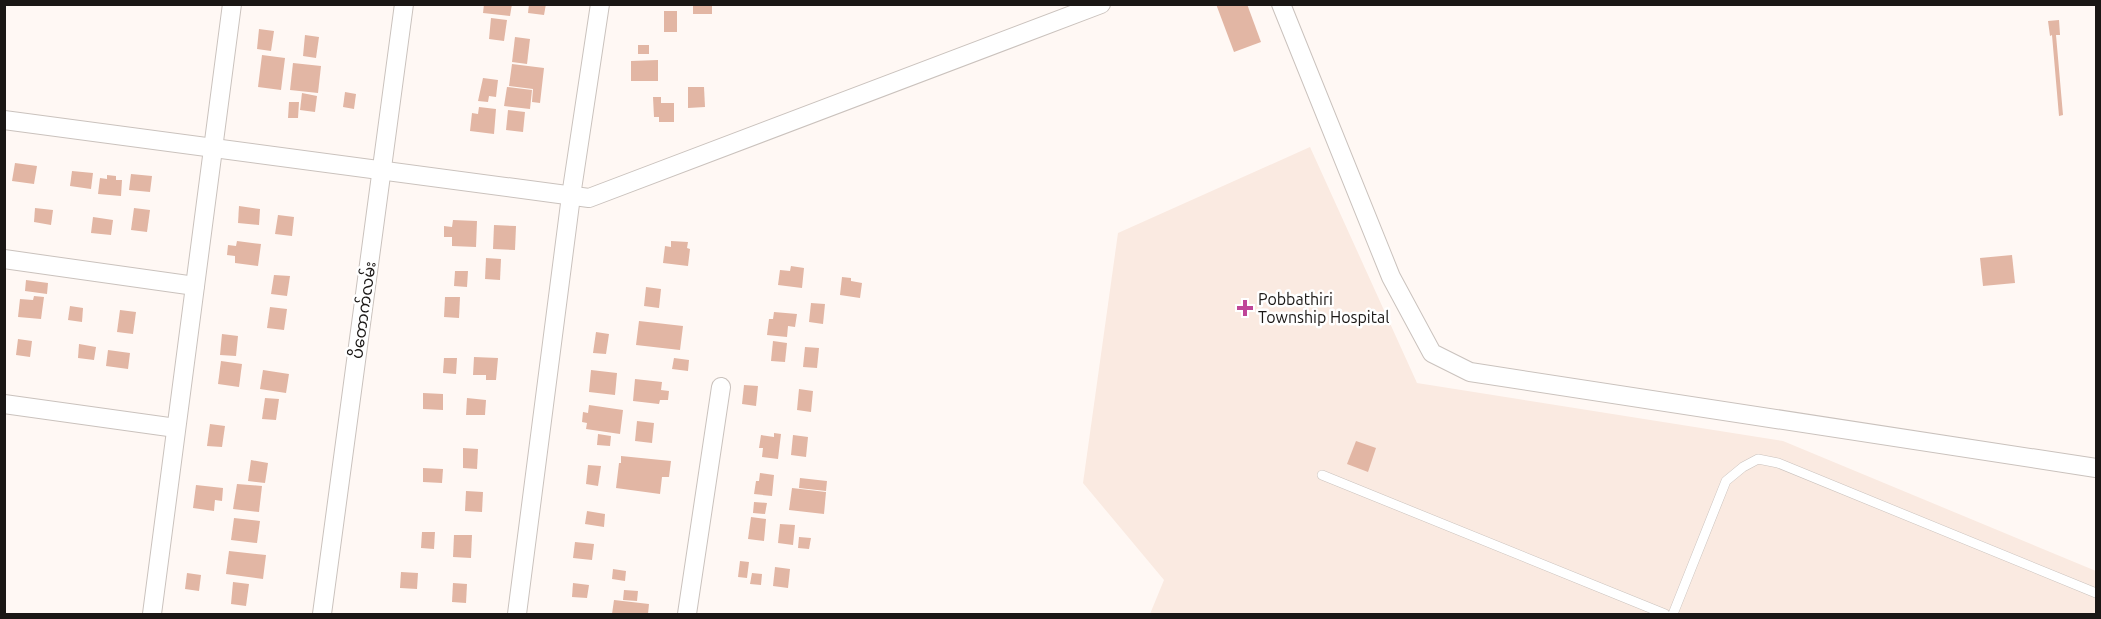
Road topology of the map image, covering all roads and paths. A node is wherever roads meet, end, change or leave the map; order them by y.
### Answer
1 (232, 4) edge
2 (404, 4) edge
3 (600, 4) edge
4 (1101, 4) edge
5 (1281, 4) edge
6 (4, 120) edge
7 (214, 148) junction
8 (382, 171) junction
9 (571, 196) junction
10 (4, 259) edge
11 (195, 286) junction
12 (721, 387) dead end
13 (4, 404) edge
14 (176, 428) junction
15 (2097, 468) edge
16 (1322, 475) dead end
17 (2097, 593) edge
18 (152, 615) edge
19 (322, 615) edge
20 (517, 615) edge
21 (687, 615) edge
22 (1665, 615) edge
23 (1673, 615) edge

1 - 7 street
2 - 8 street, ပိတောက်လမ်း
3 - 9 street
4 - 9 street
5 - 15 street
6 - 7 street
7 - 8 street
7 - 11 street
8 - 9 street
8 - 19 street, ပိတောက်လမ်း
9 - 20 street
10 - 11 street
11 - 14 street
12 - 21 street
13 - 14 street
14 - 18 street
16 - 22 lane
17 - 23 lane

